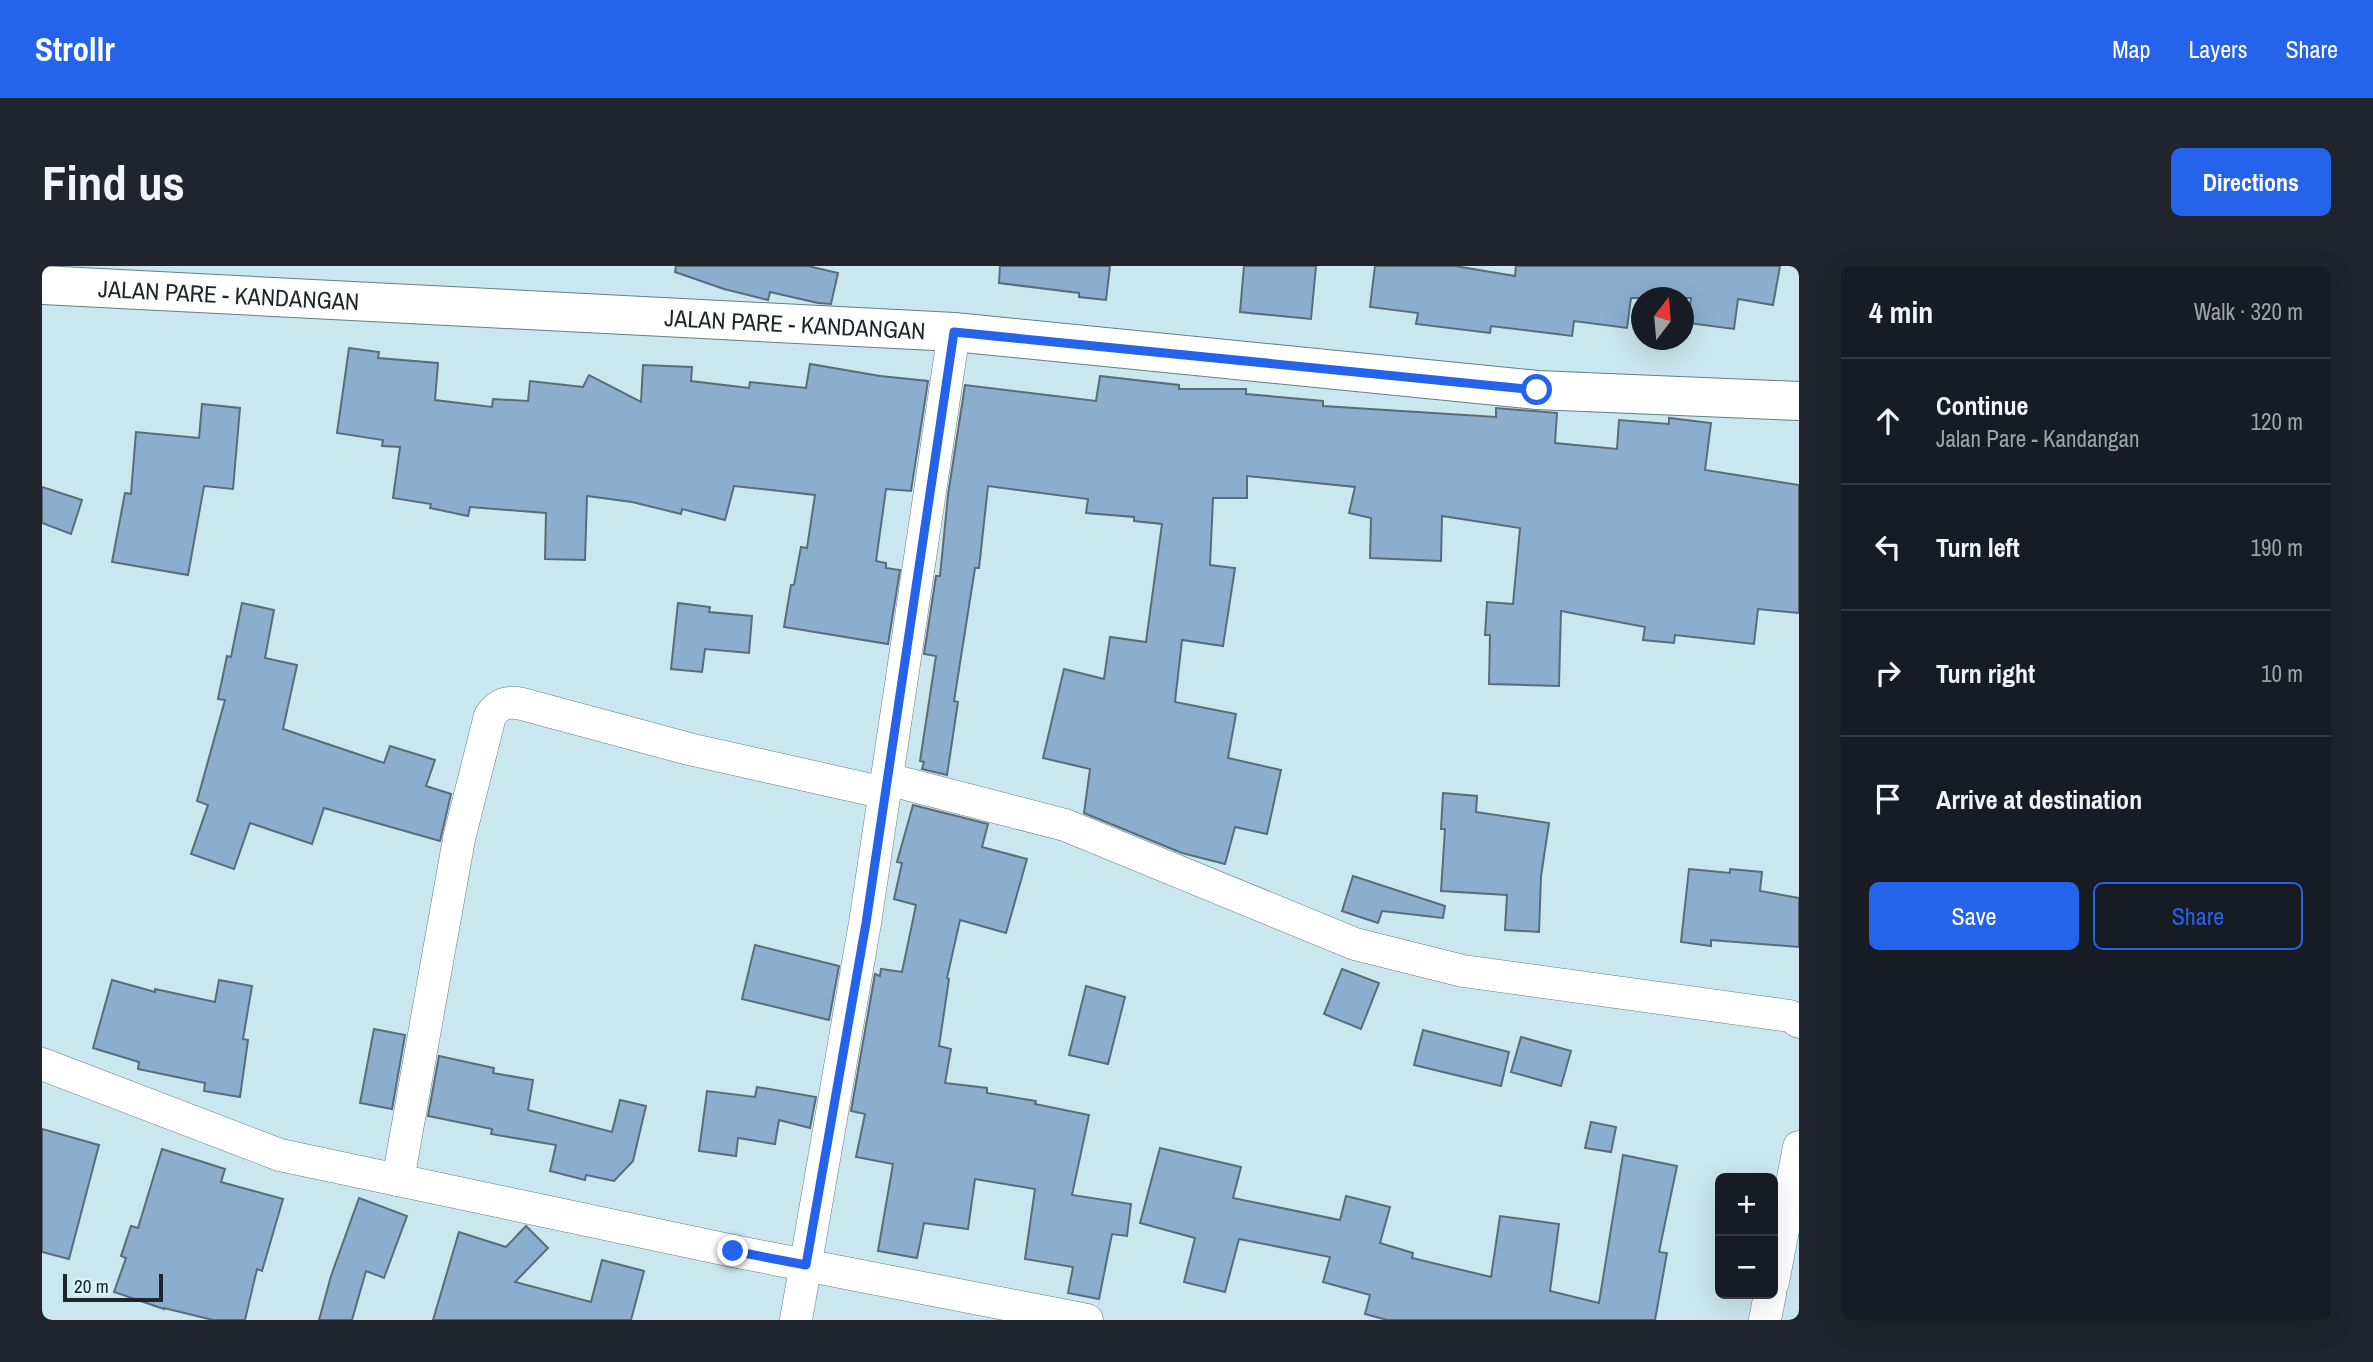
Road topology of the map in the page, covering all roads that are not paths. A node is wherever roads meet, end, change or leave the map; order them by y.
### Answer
1 (140, 279) edge
2 (42, 285) edge
3 (954, 332) junction
4 (1799, 401) edge
5 (886, 786) junction
6 (1799, 1022) edge
7 (42, 1064) edge
8 (1799, 1147) edge
9 (398, 1180) junction
10 (1778, 1256) edge
11 (806, 1265) junction
12 (1769, 1299) edge
13 (796, 1320) edge
14 (1087, 1320) edge
15 (1765, 1320) edge

1 - 2 main road, JALAN PARE - KANDANGAN
1 - 3 main road, JALAN PARE - KANDANGAN
3 - 4 main road, JALAN PARE - KANDANGAN
3 - 5 street
5 - 6 street
5 - 9 street
5 - 11 street
7 - 9 street
8 - 10 street
9 - 11 street
11 - 13 street
11 - 14 street
12 - 15 street

